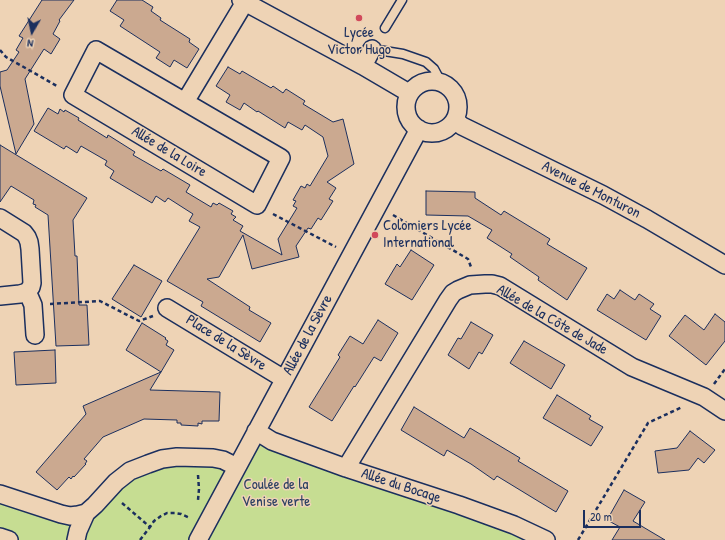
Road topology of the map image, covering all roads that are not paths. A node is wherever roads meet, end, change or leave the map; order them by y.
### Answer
1 (402, 0) edge
2 (243, 1) edge
3 (385, 28) dead end
4 (372, 49) joint
5 (363, 66) junction
6 (441, 82) junction
7 (409, 93) junction
8 (185, 102) junction
9 (455, 120) junction
10 (419, 130) junction
11 (0, 218) edge
12 (725, 265) edge
13 (0, 296) edge
14 (30, 299) junction
15 (168, 308) road end
16 (34, 335) dead end
17 (284, 379) junction
18 (725, 411) edge
19 (256, 431) junction
20 (237, 467) junction
21 (346, 468) junction
22 (0, 494) edge
23 (86, 513) junction
24 (0, 537) edge
25 (9, 540) edge
26 (76, 540) edge
27 (198, 540) edge
28 (546, 540) edge

1 - 3 lane
2 - 5 street
2 - 8 street
4 - 5 street
4 - 6 lane
5 - 7 street
6 - 7 street
6 - 9 street
7 - 10 street
8 - 8 street, Allée de la Loire
9 - 10 street
9 - 12 street, Avenue de Monturon
10 - 17 street, Allée de la Sèvre
11 - 14 street
13 - 14 street
14 - 16 street
15 - 17 street, Place de la Sèvre
17 - 19 street, Allée de la Sèvre
18 - 21 street, Allée de la Côte de Jade
19 - 20 street, Allée de la Sèvre
19 - 21 street, Allée du Bocage
20 - 23 street
20 - 27 street, Allée de la Sèvre
21 - 28 street, Allée du Bocage
22 - 23 street
23 - 26 street
24 - 25 street

